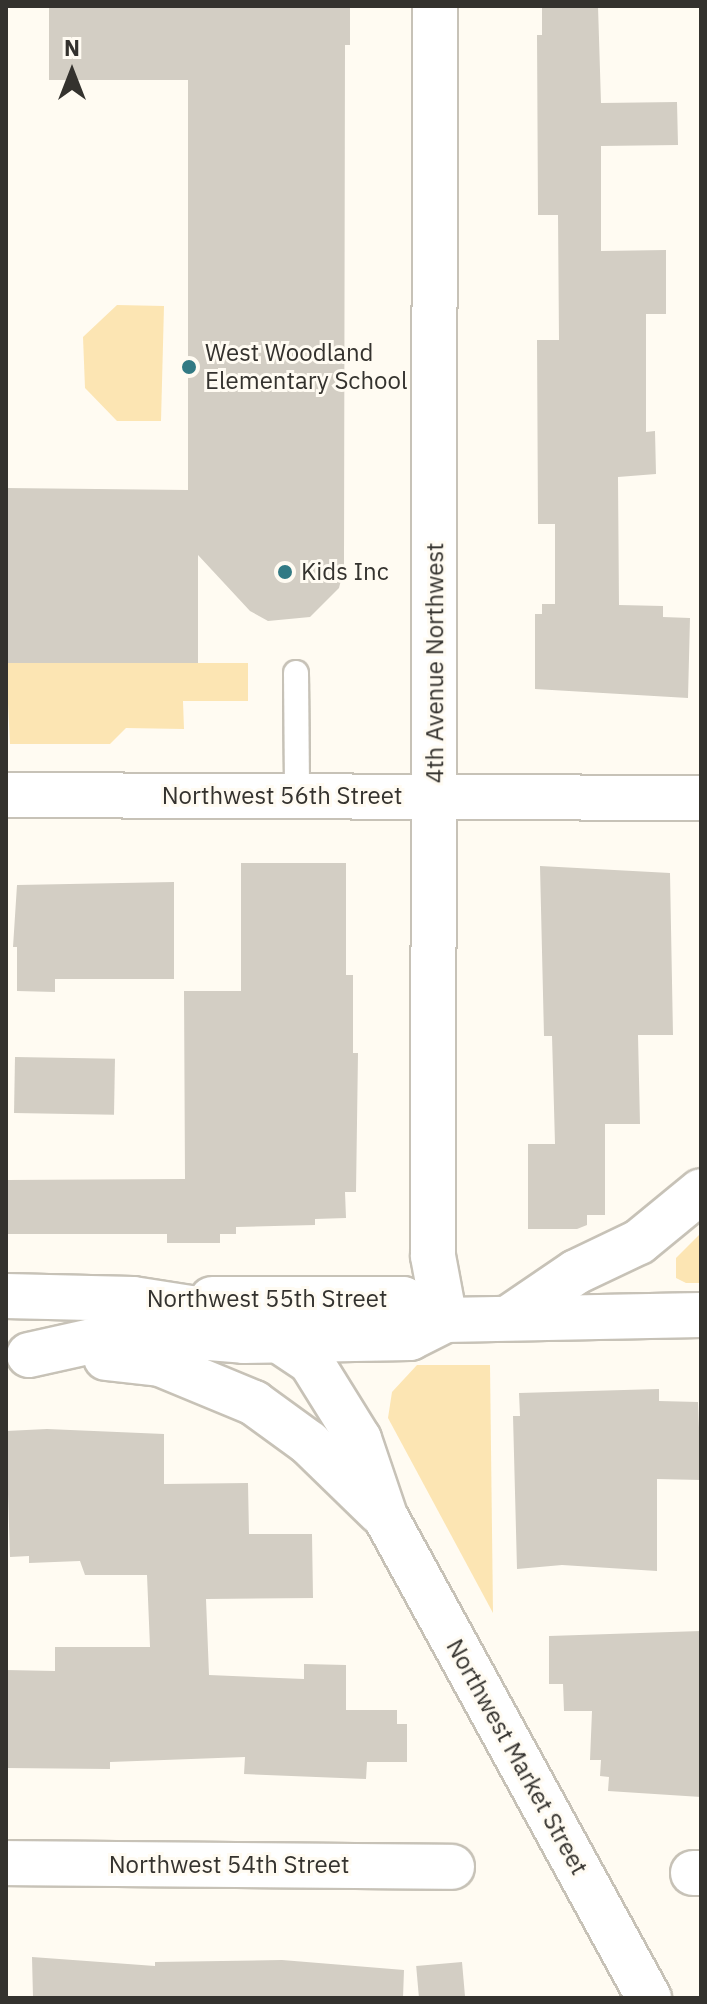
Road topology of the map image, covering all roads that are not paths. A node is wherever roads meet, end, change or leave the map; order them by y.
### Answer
1 (435, 6) edge
2 (296, 673) dead end
3 (6, 795) edge
4 (297, 796) junction
5 (435, 797) junction
6 (701, 798) edge
7 (701, 1191) edge
8 (6, 1296) edge
9 (133, 1299) junction
10 (513, 1315) junction
11 (701, 1315) edge
12 (445, 1320) junction
13 (279, 1341) junction
14 (18, 1355) edge
15 (385, 1516) junction
16 (6, 1863) edge
17 (452, 1867) dead end
18 (649, 1998) edge

1 - 5 street, 4th Avenue Northwest
2 - 4 lane
3 - 4 street, Northwest 56th Street
4 - 5 street, Northwest 56th Street
5 - 6 street, Northwest 56th Street
5 - 12 street, 4th Avenue Northwest
7 - 10 street
8 - 9 street, Northwest Market Street
9 - 12 street, Northwest 55th Street
9 - 13 street, Northwest Market Street
10 - 11 street, Northwest 55th Street
10 - 12 street, Northwest 55th Street
12 - 13 street, Northwest 55th Street
13 - 14 street, Northwest 55th Street
13 - 15 street, Northwest Market Street
14 - 15 street, Northwest Market Street
15 - 18 street, Northwest Market Street
16 - 17 street, Northwest 54th Street

